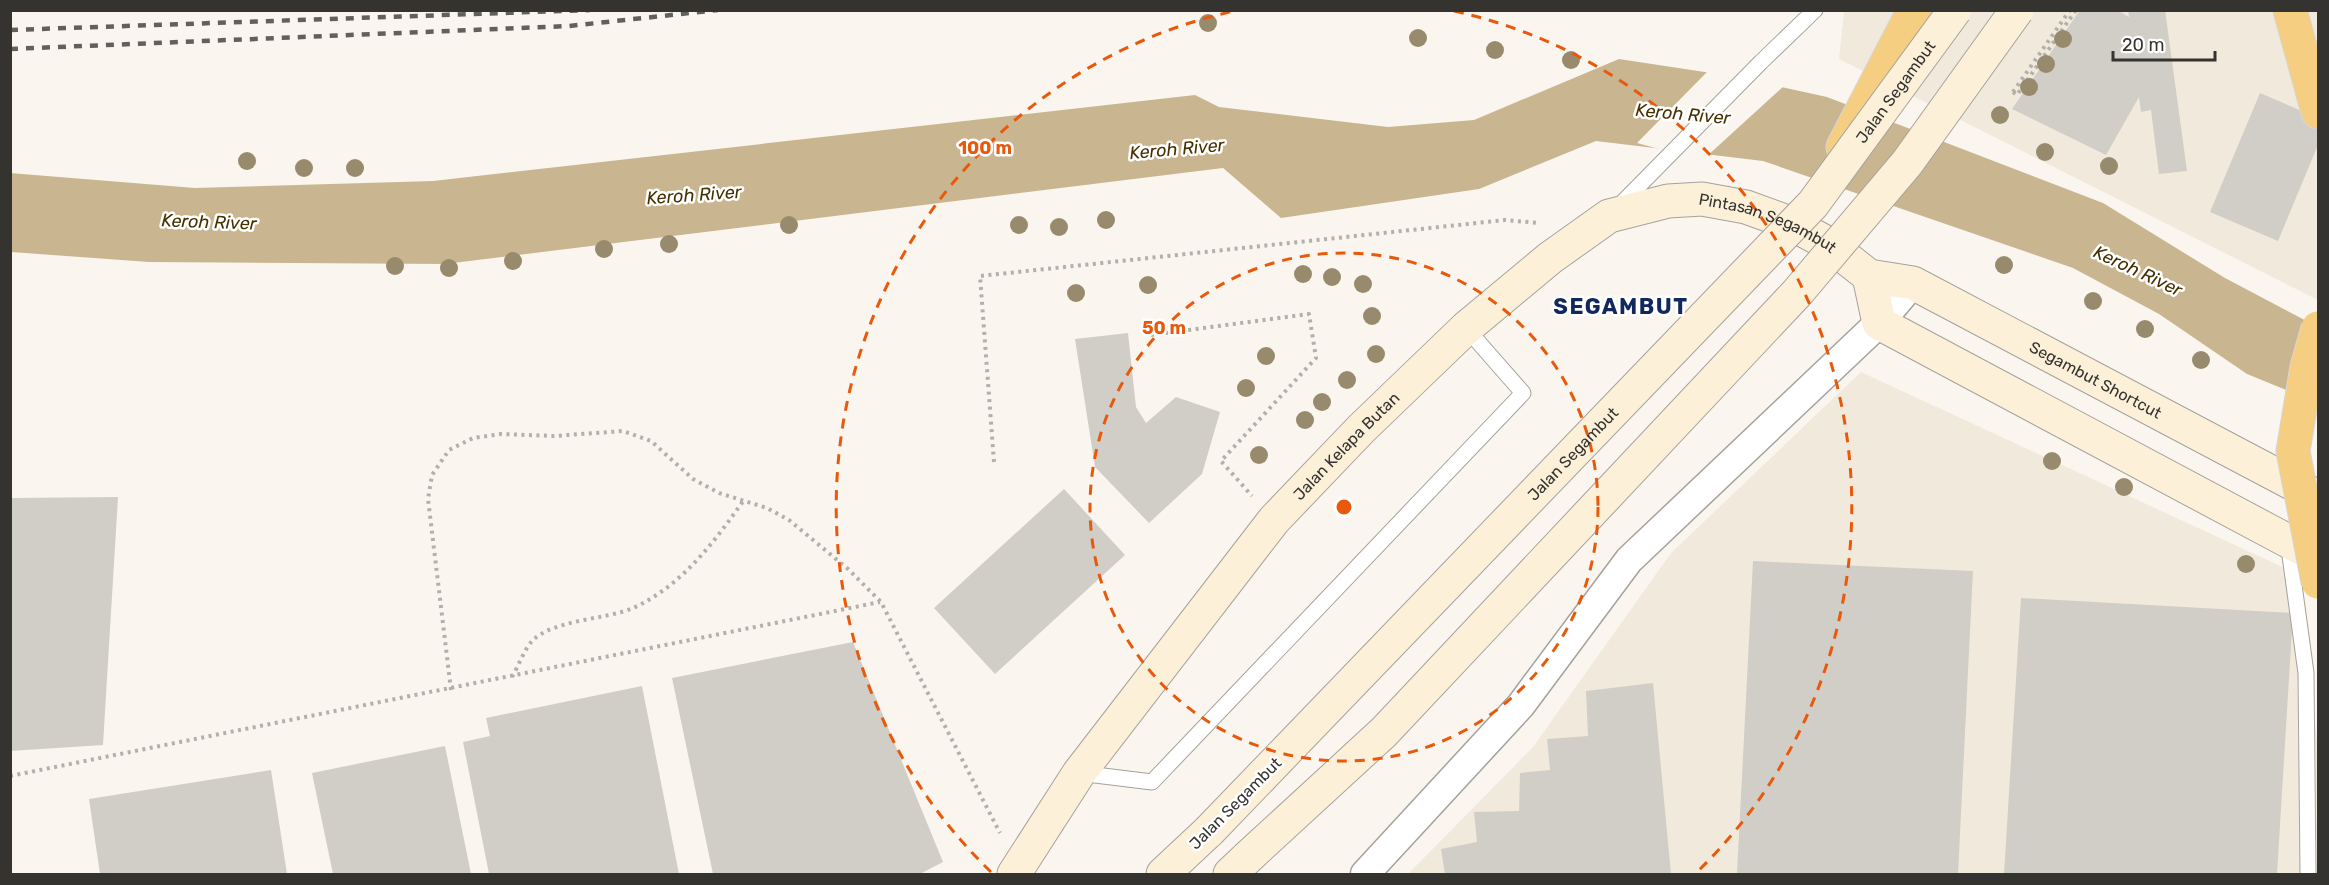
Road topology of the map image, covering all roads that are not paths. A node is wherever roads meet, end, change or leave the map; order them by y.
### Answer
1 (1815, 10) edge
2 (1914, 10) edge
3 (1955, 10) edge
4 (2017, 10) edge
5 (2290, 10) edge
6 (2319, 112) edge
7 (1813, 204) junction
8 (1609, 216) junction
9 (1869, 276) junction
10 (1913, 283) junction
11 (1879, 323) junction
12 (1466, 328) junction
13 (2319, 328) edge
14 (2319, 497) edge
15 (2288, 541) junction
16 (2319, 557) edge
17 (2319, 582) edge
18 (1079, 773) junction
19 (1239, 866) edge
20 (1023, 872) edge
21 (1163, 874) edge
22 (1365, 874) edge
23 (2308, 874) edge

1 - 8 lane, Jalan Kelapa Butan
2 - 7 highway, bridge
3 - 7 main road, Jalan Segambut, bridge
4 - 19 main road, bridge
5 - 6 highway
7 - 21 main road, Jalan Segambut, bridge
8 - 9 main road, Pintasan Segambut
8 - 12 main road, Jalan Kelapa Butan
9 - 10 main road, Segambut Shortcut
9 - 11 main road
10 - 11 street
10 - 14 main road, Segambut Shortcut
11 - 15 main road
11 - 22 street
12 - 18 main road, Jalan Kelapa Butan
12 - 18 lane
13 - 17 highway, bridge
15 - 16 main road
15 - 23 lane
18 - 20 main road, Jalan Kelapa Butan

